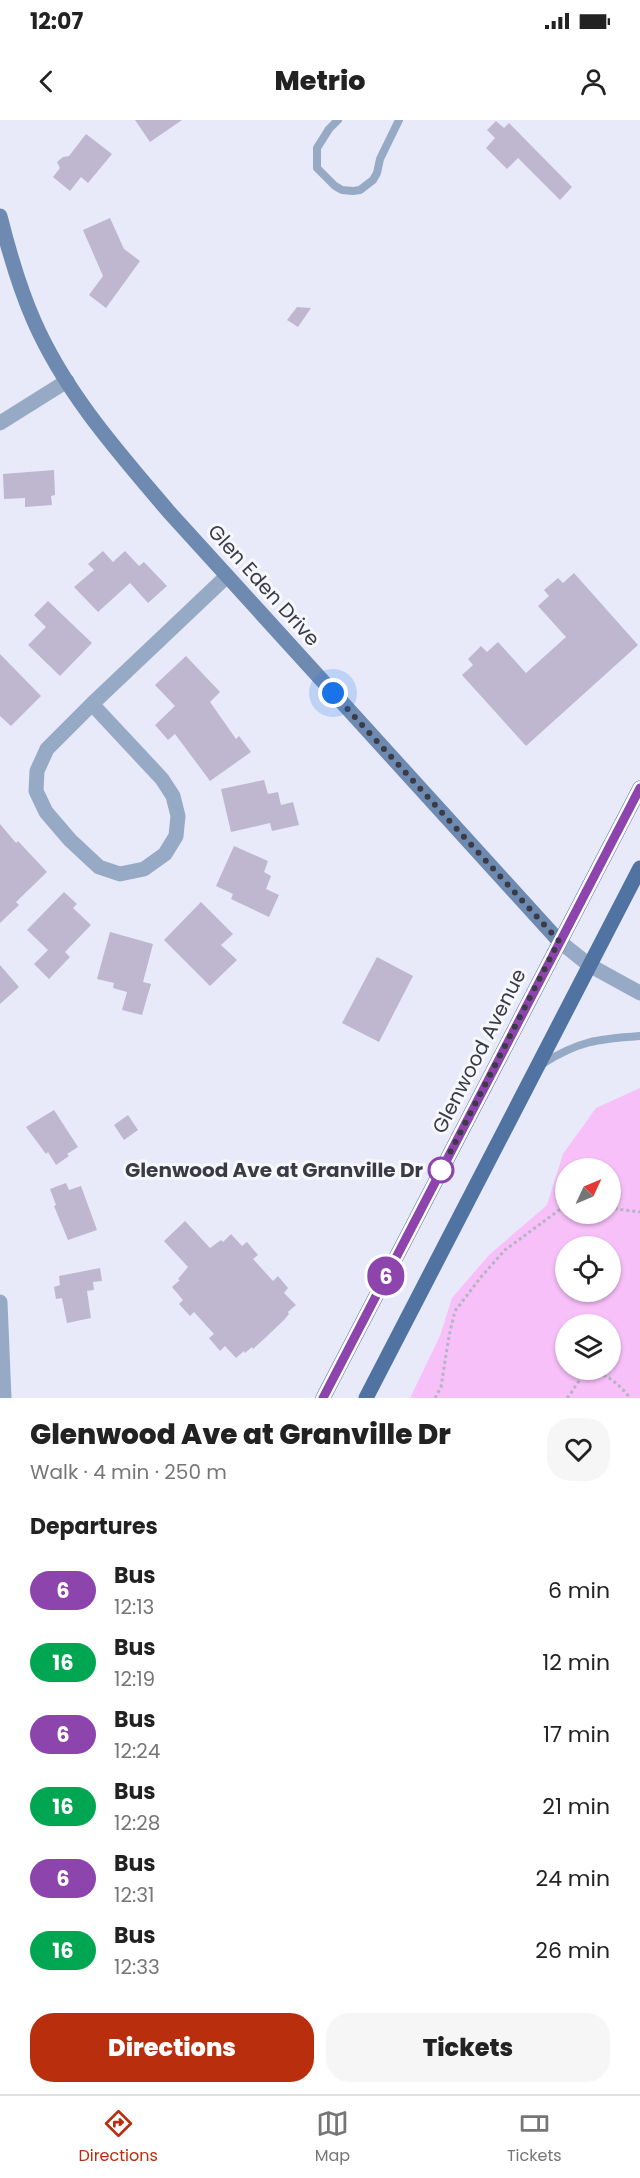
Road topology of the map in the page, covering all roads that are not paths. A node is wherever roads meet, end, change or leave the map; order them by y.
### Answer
1 (338, 120) edge
2 (399, 120) edge
3 (0, 216) edge
4 (67, 381) junction
5 (0, 423) edge
6 (227, 576) junction
7 (92, 704) junction
8 (640, 788) edge
9 (640, 868) edge
10 (559, 941) junction
11 (589, 965) junction
12 (640, 993) edge
13 (640, 1036) edge
14 (537, 1067) junction
15 (0, 1302) edge
16 (4, 1398) edge
17 (323, 1398) edge
18 (366, 1398) edge

1 - 2 lane
3 - 4 main road, Glen Eden Drive
4 - 5 street
4 - 6 main road, Glen Eden Drive
6 - 7 street
6 - 10 main road, Glen Eden Drive
7 - 7 street
8 - 10 main road, Glenwood Avenue
9 - 11 main road
10 - 11 street
10 - 17 main road, Glenwood Avenue
11 - 12 street
11 - 14 main road
13 - 14 lane
14 - 18 main road
15 - 16 street

